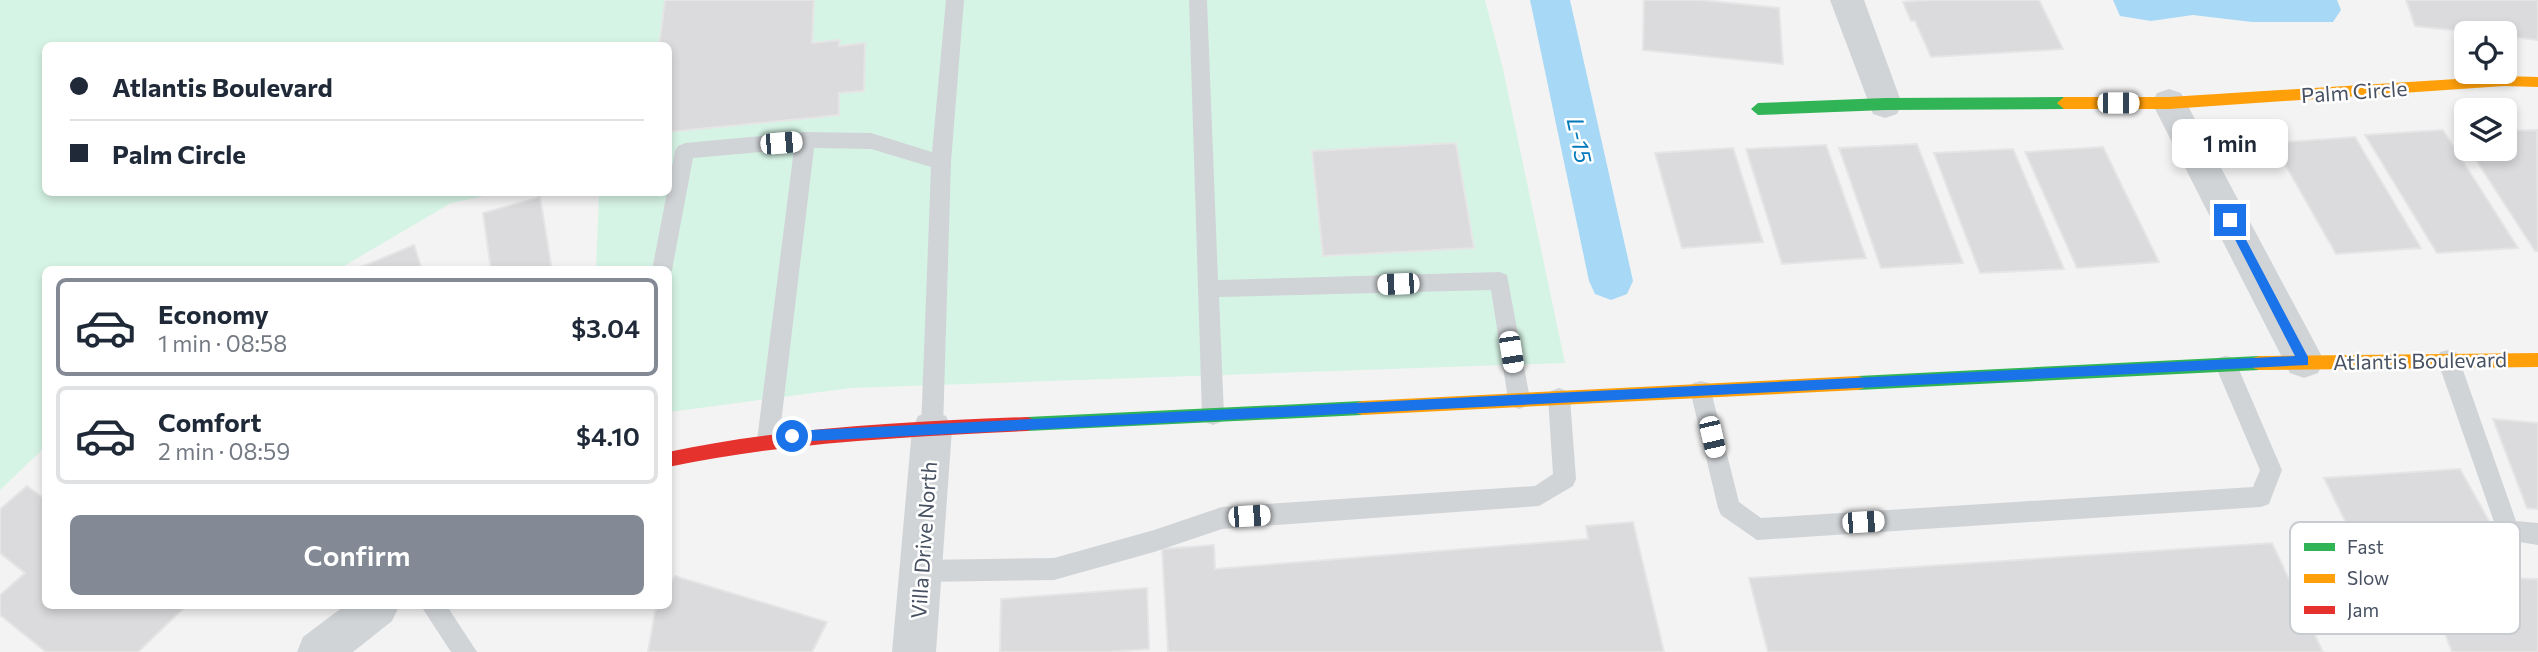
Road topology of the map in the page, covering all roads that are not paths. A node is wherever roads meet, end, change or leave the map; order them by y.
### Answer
1 (955, 0) edge
2 (1198, 0) edge
3 (1847, 0) edge
4 (2538, 82) edge
5 (2169, 103) junction
6 (1885, 104) junction
7 (1758, 109) dead end
8 (805, 140) junction
9 (941, 162) junction
10 (663, 266) edge
11 (1209, 289) junction
12 (2448, 359) junction
13 (2538, 360) edge
14 (2304, 361) junction
15 (2226, 365) junction
16 (1701, 390) junction
17 (1559, 398) junction
18 (1519, 399) junction
19 (1213, 415) junction
20 (932, 429) junction
21 (768, 440) junction
22 (672, 459) edge
23 (2505, 522) edge
24 (2520, 532) edge
25 (2538, 534) edge
26 (921, 571) junction
27 (373, 609) edge
28 (435, 609) edge
29 (318, 652) edge
30 (465, 652) edge
31 (914, 652) edge

1 - 9 lane
2 - 11 lane
3 - 6 street
4 - 5 street, Palm Circle
5 - 6 street, Palm Circle
5 - 14 street
6 - 7 street, Palm Circle
8 - 9 lane
8 - 10 lane
8 - 21 lane
9 - 20 lane
11 - 18 lane
11 - 19 lane
12 - 13 street, Atlantis Boulevard
12 - 14 street, Atlantis Boulevard
12 - 23 lane
14 - 15 street, Atlantis Boulevard
15 - 16 street, Atlantis Boulevard
15 - 16 lane
16 - 17 street, Atlantis Boulevard
17 - 18 street, Atlantis Boulevard
17 - 26 lane
18 - 19 street, Atlantis Boulevard
19 - 20 street, Atlantis Boulevard
20 - 21 street, Atlantis Boulevard
20 - 26 street, Villa Drive North
21 - 22 street, Atlantis Boulevard
24 - 25 lane
26 - 31 street, Villa Drive North
27 - 29 street
28 - 30 lane

